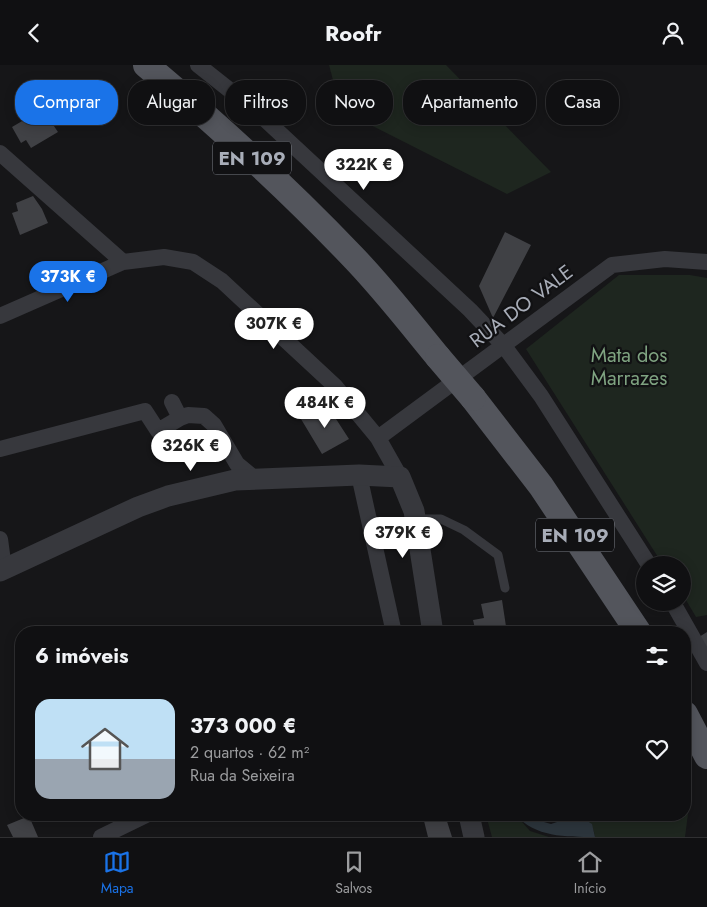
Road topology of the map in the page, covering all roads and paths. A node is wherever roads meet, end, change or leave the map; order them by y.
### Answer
1 (146, 65) edge
2 (198, 65) edge
3 (0, 153) edge
4 (123, 262) junction
5 (707, 262) edge
6 (0, 316) edge
7 (504, 346) junction
8 (172, 402) dead end
9 (180, 418) junction
10 (378, 439) junction
11 (0, 449) edge
12 (359, 475) junction
13 (400, 477) junction
14 (254, 478) junction
15 (415, 519) junction
16 (0, 539) edge
17 (643, 556) edge
18 (2, 570) edge
19 (505, 588) dead end
20 (678, 611) edge
21 (392, 626) edge
22 (432, 626) edge
23 (634, 626) edge
24 (686, 626) edge
25 (691, 635) edge
26 (707, 663) edge
27 (691, 725) edge
28 (707, 756) edge
29 (134, 821) edge
30 (470, 821) edge
31 (101, 837) edge
32 (474, 837) edge

1 - 23 main road, EN 109, bridge
2 - 7 street
3 - 4 street
4 - 6 street
4 - 10 street
5 - 7 street, RUA DO VALE
7 - 10 street, RUA DO VALE
7 - 17 street
8 - 9 street
9 - 11 street
9 - 14 street
10 - 13 street
12 - 13 street
12 - 14 street
12 - 21 street
13 - 15 street
14 - 18 street
15 - 19 lane
15 - 22 street
16 - 18 street
20 - 24 street
25 - 26 street
27 - 28 main road
29 - 31 street
30 - 32 street

